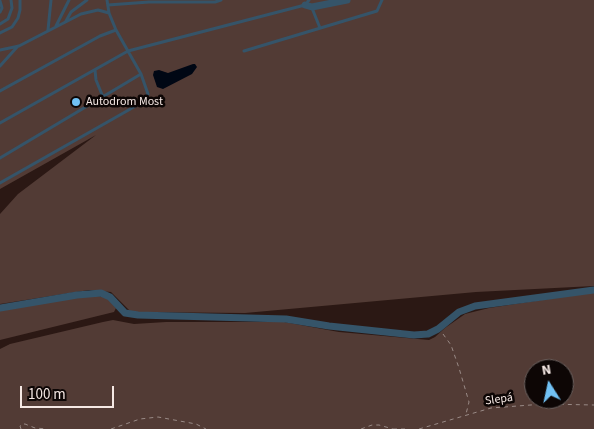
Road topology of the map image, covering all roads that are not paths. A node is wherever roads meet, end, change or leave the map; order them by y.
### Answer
1 (11, 0) edge
2 (20, 0) edge
3 (51, 0) edge
4 (69, 0) edge
5 (87, 0) edge
6 (107, 0) edge
7 (221, 0) edge
8 (347, 0) edge
9 (382, 0) edge
10 (0, 1) edge
11 (309, 4) edge
12 (108, 5) junction
13 (0, 12) edge
14 (109, 13) junction
15 (66, 22) junction
16 (0, 24) edge
17 (56, 27) junction
18 (320, 28) junction
19 (48, 30) junction
20 (116, 30) junction
21 (0, 33) edge
22 (19, 46) junction
23 (0, 50) edge
24 (128, 51) junction
25 (244, 51) dead end
26 (0, 66) edge
27 (95, 70) junction
28 (141, 74) junction
29 (0, 91) edge
30 (103, 97) junction
31 (0, 124) edge
32 (0, 158) edge
33 (0, 183) edge
34 (594, 290) edge
35 (0, 308) edge

1 - 16 lane
2 - 21 lane
3 - 19 lane
4 - 17 lane
5 - 15 lane
6 - 12 lane
7 - 12 lane
8 - 11 street
9 - 18 lane
10 - 13 lane
11 - 18 lane
11 - 24 lane
12 - 14 lane
14 - 15 lane
14 - 20 lane
15 - 17 lane
17 - 19 lane
18 - 25 lane
19 - 22 lane
20 - 24 lane
20 - 29 lane
22 - 23 lane
22 - 26 lane
24 - 27 lane
24 - 28 lane
27 - 30 lane
27 - 31 lane
28 - 30 lane
28 - 33 lane
30 - 32 lane
34 - 35 street

